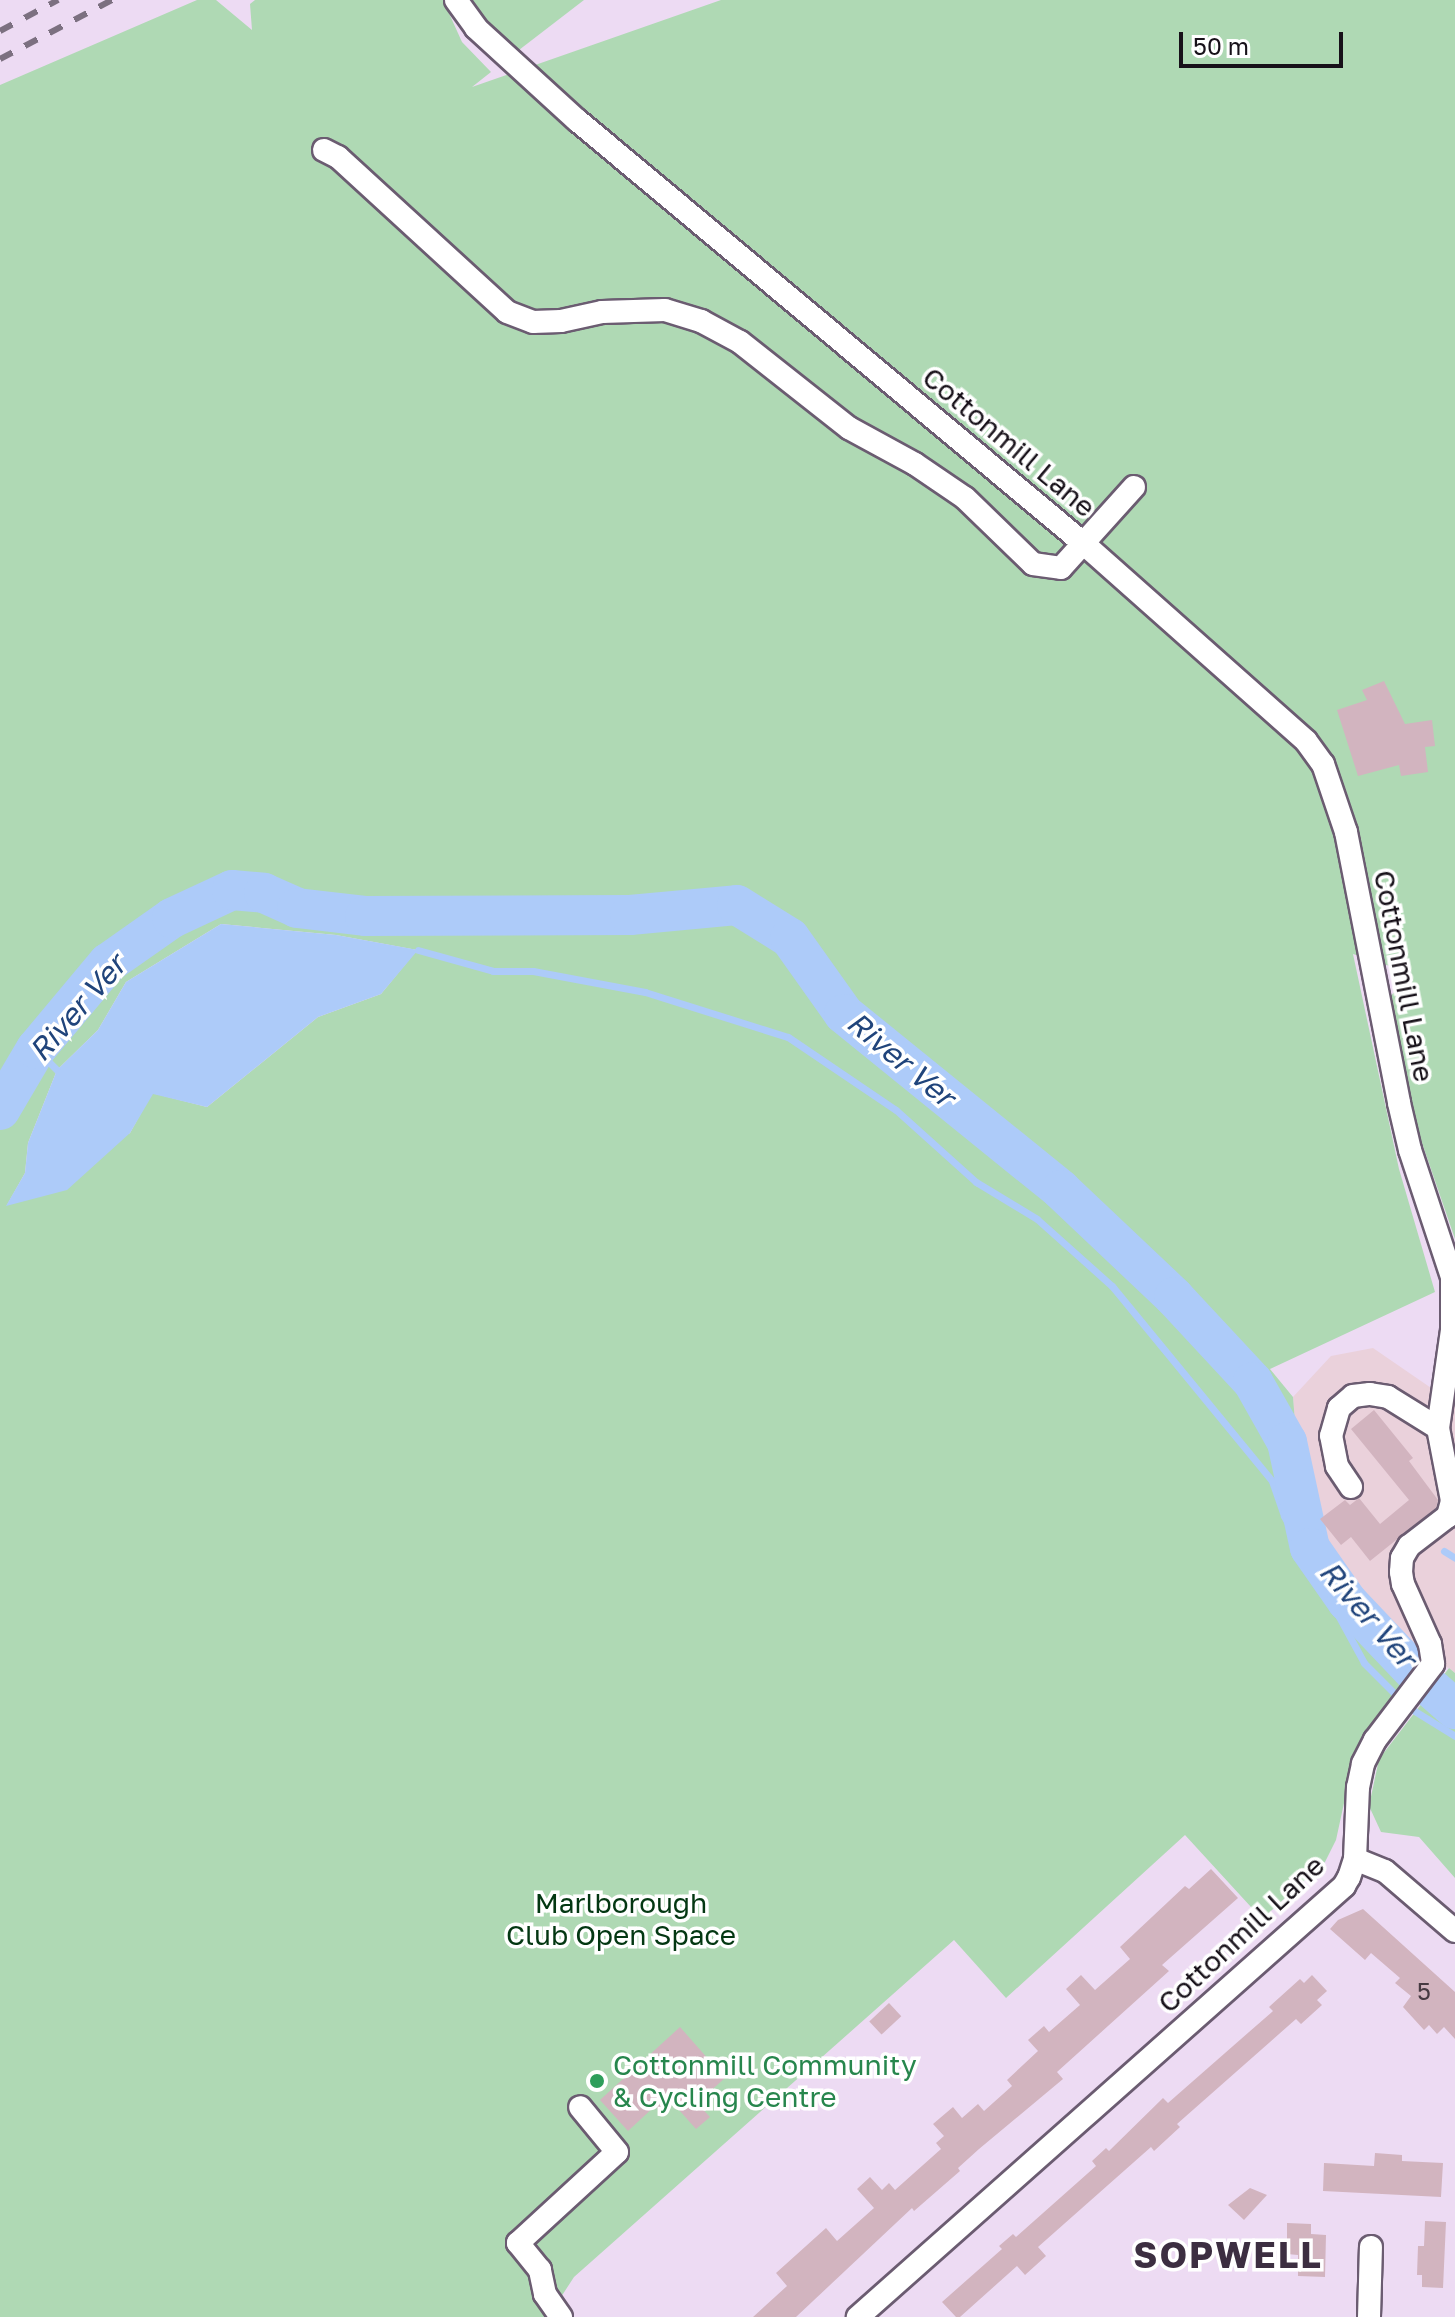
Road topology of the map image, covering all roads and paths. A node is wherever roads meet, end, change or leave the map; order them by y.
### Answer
1 (456, 0) edge
2 (324, 150) dead end
3 (1134, 487) dead end
4 (1083, 543) junction
5 (1453, 1276) edge
6 (1438, 1428) junction
7 (1351, 1487) dead end
8 (1431, 1663) junction
9 (1455, 1670) edge
10 (1355, 1859) junction
11 (1455, 1931) edge
12 (580, 2107) dead end
13 (1371, 2247) dead end
14 (561, 2317) edge
15 (858, 2317) edge
16 (1369, 2317) edge

1 - 4 street, Cottonmill Lane
2 - 4 street
3 - 4 street
4 - 5 street, Cottonmill Lane
5 - 6 street, Cottonmill Lane
6 - 7 street
6 - 8 street, Cottonmill Lane
8 - 9 street
8 - 10 street, Cottonmill Lane
10 - 11 street
10 - 15 street, Cottonmill Lane
12 - 14 street
13 - 16 street

